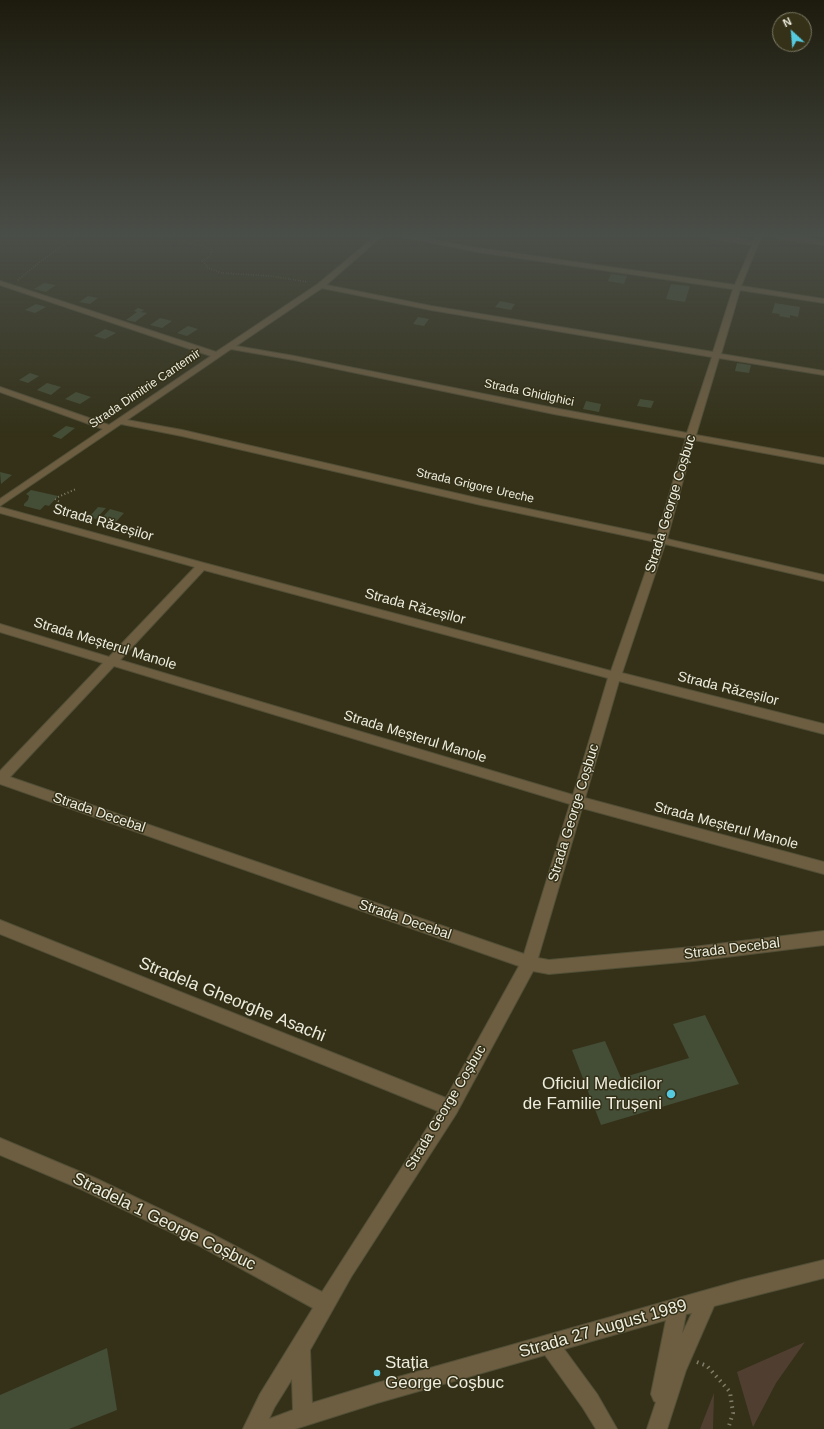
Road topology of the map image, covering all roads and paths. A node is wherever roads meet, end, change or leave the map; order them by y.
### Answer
1 (64, 304) edge
2 (295, 304) edge
3 (409, 304) edge
4 (732, 304) edge
5 (230, 347) junction
6 (217, 355) junction
7 (716, 355) junction
8 (824, 373) edge
9 (0, 389) edge
10 (119, 421) junction
11 (108, 428) junction
12 (691, 436) junction
13 (824, 461) edge
14 (76, 489) dead end
15 (58, 497) dead end
16 (55, 499) dead end
17 (60, 502) dead end
18 (0, 503) edge
19 (0, 510) edge
20 (661, 541) junction
21 (202, 566) junction
22 (824, 578) edge
23 (0, 628) edge
24 (112, 662) junction
25 (615, 676) junction
26 (824, 729) edge
27 (0, 779) edge
28 (577, 801) junction
29 (824, 868) edge
30 (0, 928) edge
31 (824, 938) edge
32 (529, 963) junction
33 (450, 1108) junction
34 (0, 1146) edge
35 (824, 1269) edge
36 (706, 1300) junction
37 (325, 1304) junction
38 (678, 1308) junction
39 (549, 1344) junction
40 (300, 1348) junction
41 (683, 1354) junction
42 (303, 1416) junction
43 (253, 1429) edge
44 (269, 1429) edge
45 (607, 1429) edge
46 (656, 1429) edge
47 (728, 1429) edge

1 - 6 street
2 - 5 street, Strada Dimitrie Cantemir
3 - 7 street
4 - 7 street, Strada George Coșbuc
5 - 6 street, Strada Dimitrie Cantemir
5 - 12 street, Strada Ghidighici
6 - 10 street, Strada Dimitrie Cantemir
7 - 8 street
7 - 12 street, Strada George Coșbuc
9 - 11 street
10 - 11 street, Strada Dimitrie Cantemir
10 - 20 street, Strada Grigore Ureche
11 - 18 street, Strada Dimitrie Cantemir
12 - 13 street, Strada Ghidighici
12 - 20 street, Strada George Coșbuc
14 - 15 path
16 - 17 path
19 - 21 street, Strada Răzeșilor
20 - 22 street, Strada Grigore Ureche
20 - 25 street, Strada George Coșbuc
21 - 24 street
21 - 25 street, Strada Răzeșilor
23 - 24 street, Strada Meșterul Manole
24 - 27 street
24 - 28 street, Strada Meșterul Manole
25 - 26 street, Strada Răzeșilor
25 - 28 street, Strada George Coșbuc
27 - 32 street, Strada Decebal
28 - 29 street, Strada Meșterul Manole
28 - 32 street, Strada George Coșbuc
30 - 33 street, Stradela Gheorghe Asachi
31 - 32 street, Strada Decebal
32 - 33 street, Strada George Coșbuc
33 - 37 street, Strada George Coșbuc
34 - 37 street, Stradela 1 George Coșbuc
35 - 36 street, Strada 27 August 1989
36 - 38 street, Strada 27 August 1989
36 - 41 street
37 - 40 street, Strada George Coșbuc
38 - 39 street, Strada 27 August 1989
38 - 46 street
39 - 42 street, Strada 27 August 1989
39 - 45 street
40 - 42 street
40 - 43 street, Strada George Coșbuc
41 - 46 street
41 - 47 path
42 - 44 street, Strada 27 August 1989

